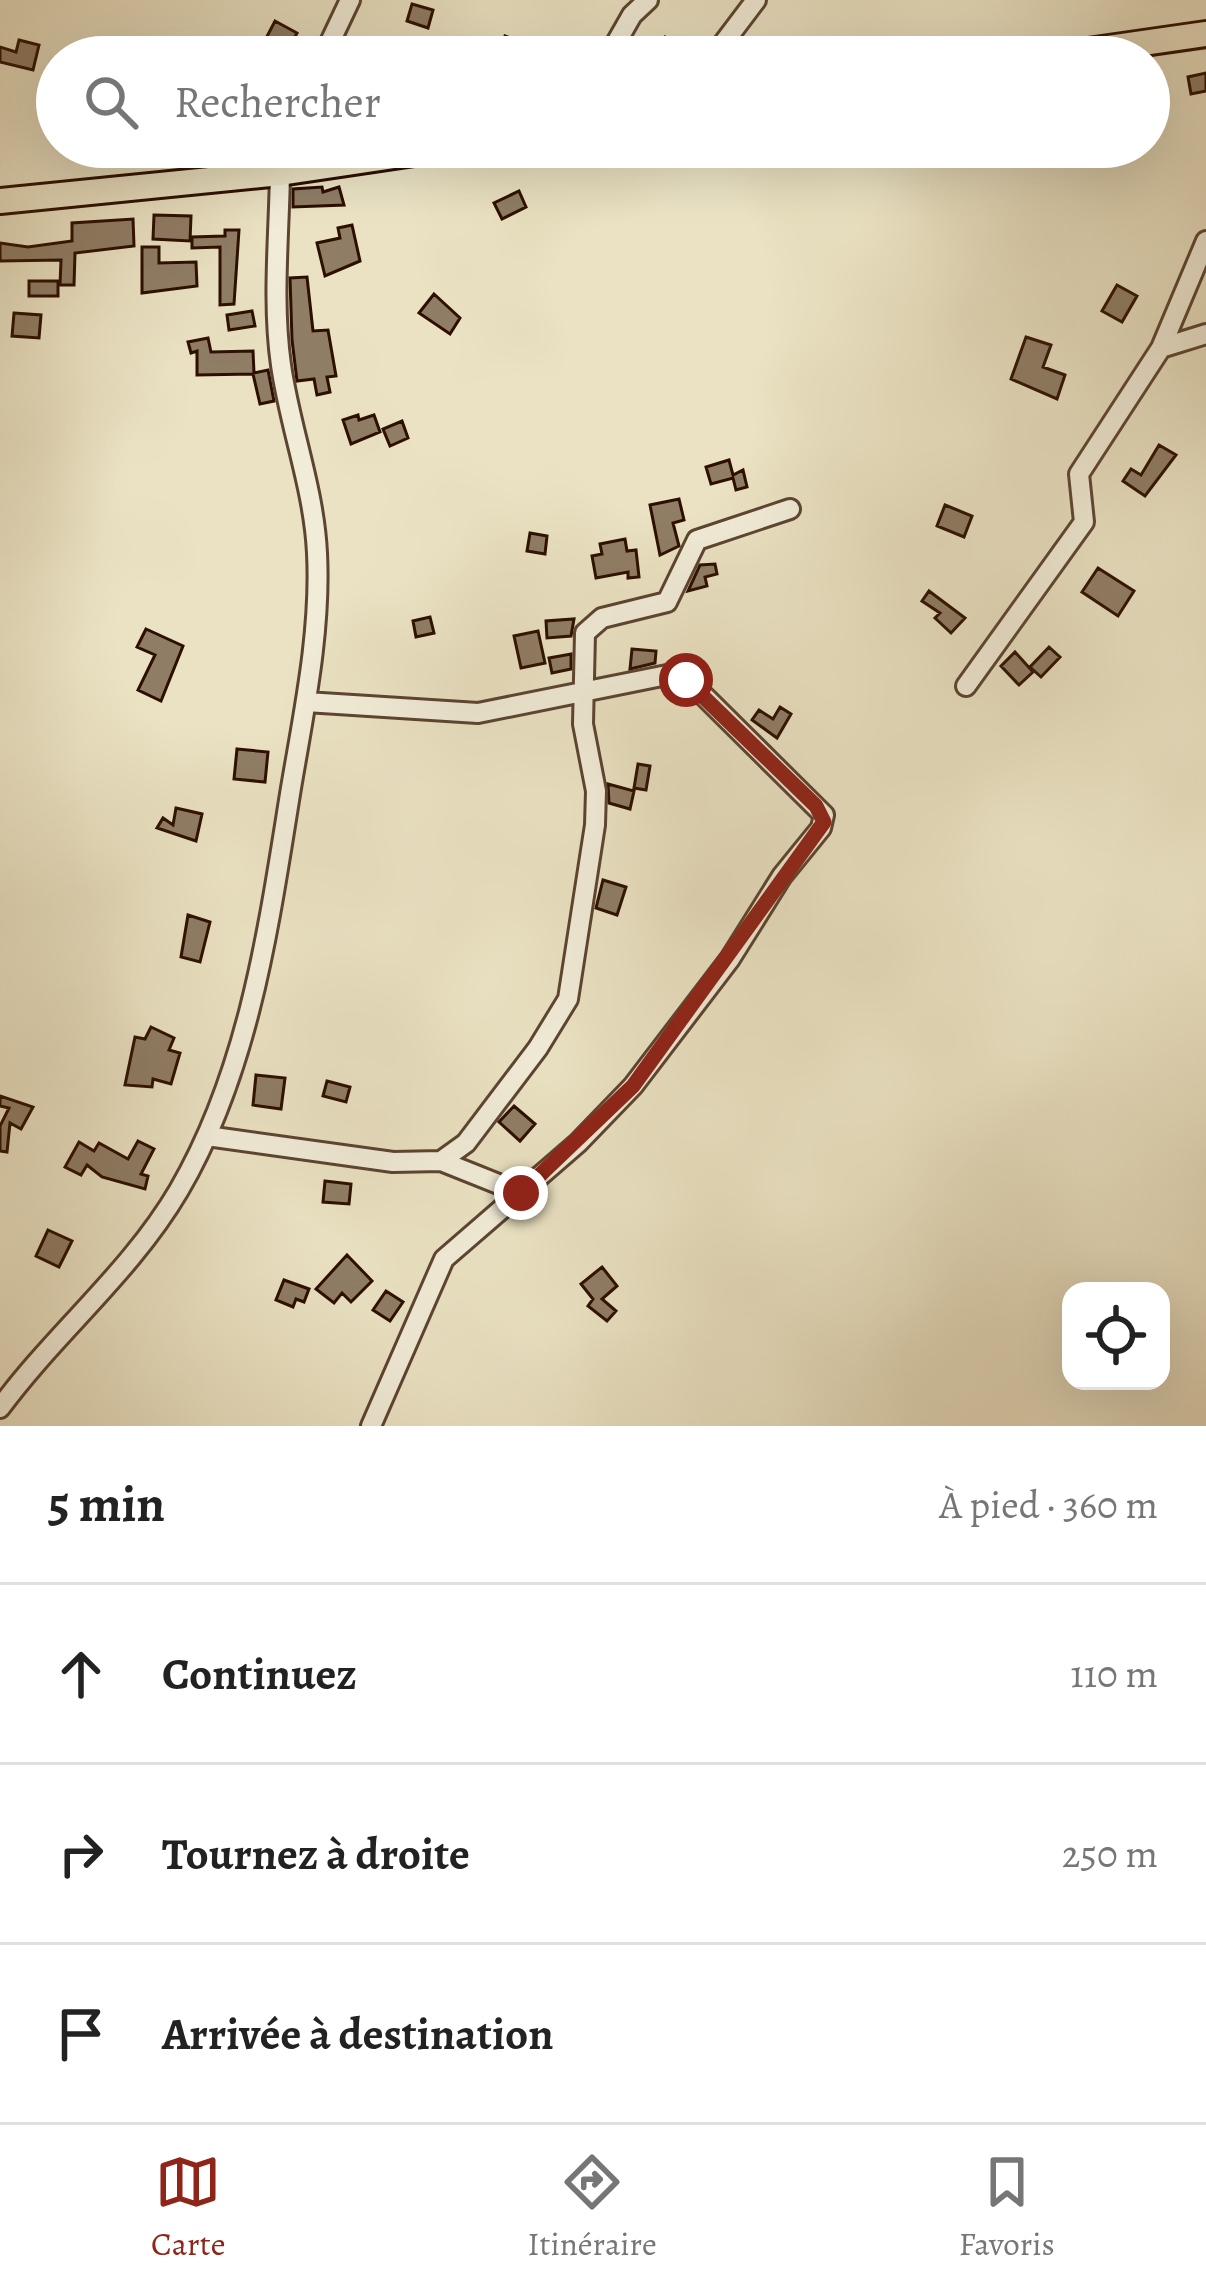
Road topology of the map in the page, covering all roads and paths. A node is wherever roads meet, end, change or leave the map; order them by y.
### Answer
1 (350, 0) edge
2 (648, 0) edge
3 (756, 0) edge
4 (1206, 34) edge
5 (332, 36) edge
6 (620, 36) edge
7 (728, 36) edge
8 (1170, 39) edge
9 (282, 168) edge
10 (314, 168) edge
11 (280, 173) junction
12 (0, 201) edge
13 (1206, 241) edge
14 (1206, 334) edge
15 (1161, 348) junction
16 (790, 509) dead end
17 (966, 686) dead end
18 (582, 690) junction
19 (306, 702) junction
20 (207, 1136) junction
21 (441, 1160) junction
22 (521, 1193) junction
23 (0, 1408) edge
24 (371, 1426) edge

1 - 5 street
2 - 6 street
3 - 7 street
4 - 8 main road
9 - 11 street
10 - 11 main road
11 - 12 main road
11 - 19 street
13 - 15 street
14 - 15 street
15 - 17 street
16 - 18 street
18 - 19 street
18 - 21 street
18 - 22 street
19 - 20 street
20 - 21 street
20 - 23 street
21 - 22 street
22 - 24 street

